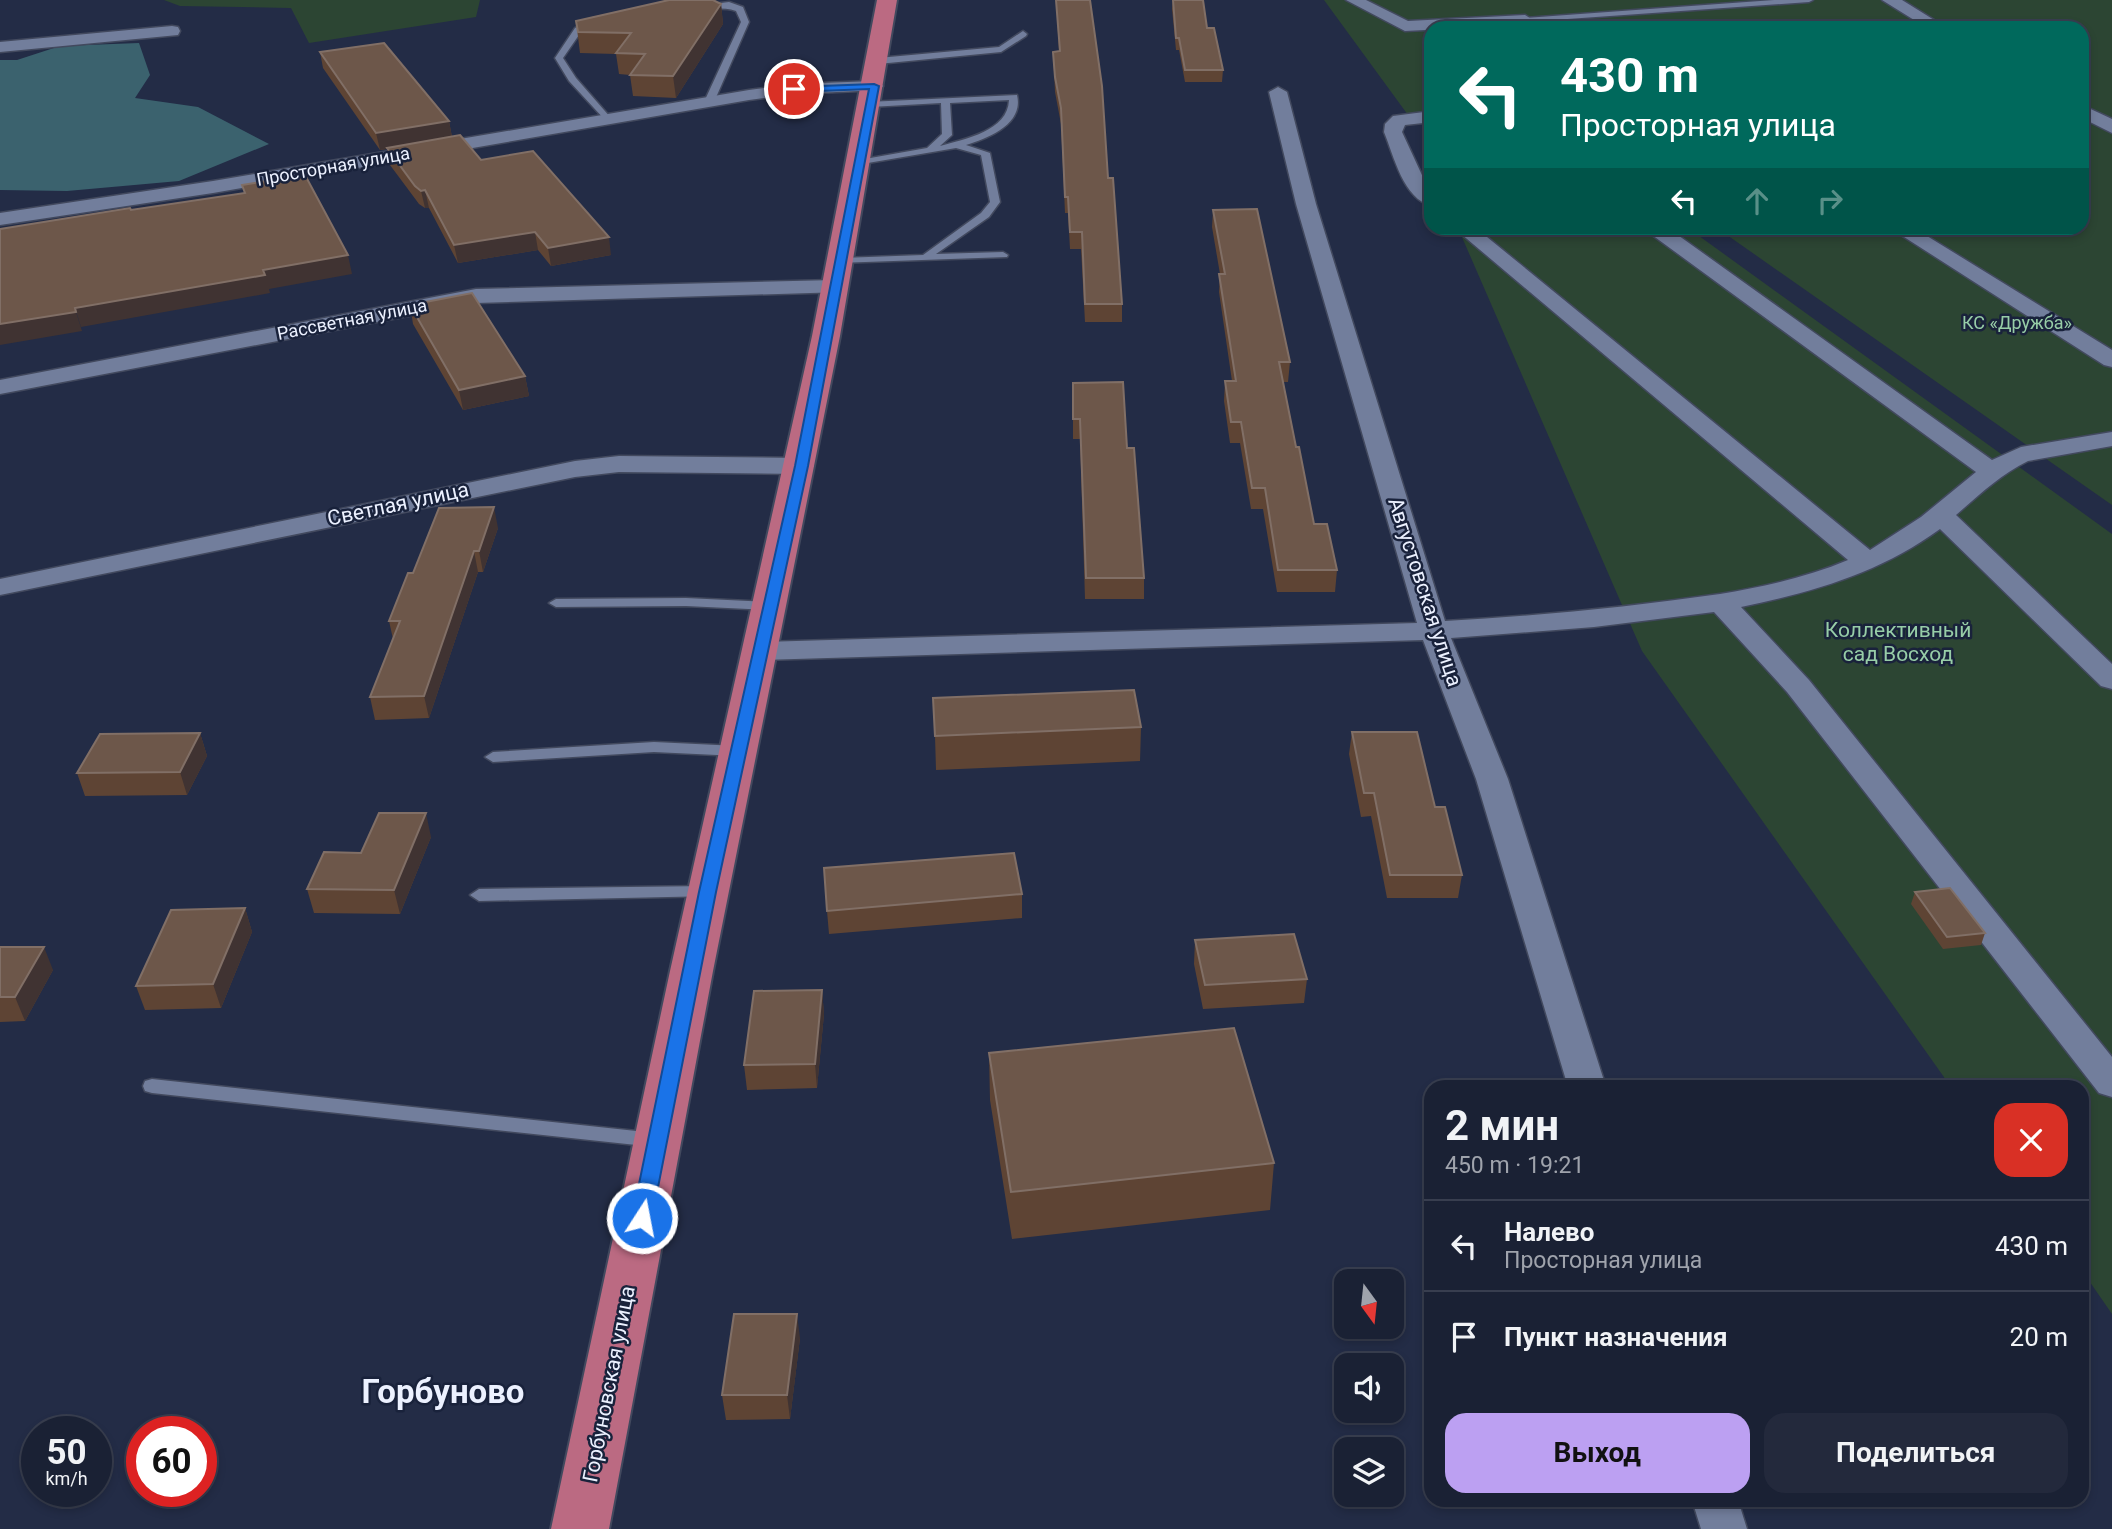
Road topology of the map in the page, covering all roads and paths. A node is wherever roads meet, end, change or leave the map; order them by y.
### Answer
1 (887, 0) edge
2 (1353, 0) edge
3 (1809, 0) edge
4 (1890, 0) edge
5 (685, 8) edge
6 (611, 17) edge
7 (1525, 20) joint
8 (1505, 21) edge
9 (1927, 21) edge
10 (1424, 25) edge
11 (172, 30) dead end
12 (1023, 34) dead end
13 (0, 47) edge
14 (874, 84) junction
15 (1278, 92) dead end
16 (945, 100) junction
17 (709, 102) junction
18 (2089, 114) edge
19 (1424, 117) edge
20 (606, 118) junction
21 (2112, 127) edge
22 (957, 145) junction
23 (930, 149) junction
24 (859, 163) junction
25 (1424, 194) edge
26 (0, 219) edge
27 (1472, 235) edge
28 (1666, 235) edge
29 (1911, 235) edge
30 (1003, 255) dead end
31 (927, 256) junction
32 (838, 274) junction
33 (2112, 360) edge
34 (0, 387) edge
35 (2112, 439) edge
36 (801, 466) junction
37 (1990, 470) junction
38 (1941, 515) junction
39 (1868, 562) junction
40 (0, 587) edge
41 (1720, 602) junction
42 (556, 603) dead end
43 (771, 606) junction
44 (1434, 632) junction
45 (761, 651) junction
46 (2112, 680) edge
47 (738, 751) junction
48 (493, 757) dead end
49 (708, 892) junction
50 (479, 895) dead end
51 (1585, 1080) edge
52 (2112, 1083) edge
53 (152, 1086) dead end
54 (658, 1140) junction
55 (1717, 1507) edge
56 (580, 1529) edge
57 (1724, 1529) edge

1 - 14 main road, Горбуновская улица
2 - 10 street
3 - 7 lane
4 - 9 street
5 - 17 lane
6 - 20 lane
7 - 8 street
11 - 13 street
12 - 14 lane
14 - 16 lane
14 - 17 street, Просторная улица
14 - 24 main road, Горбуновская улица
15 - 44 street, Августовская улица
16 - 22 lane
16 - 23 lane
17 - 20 street, Просторная улица
18 - 21 street
19 - 25 street
20 - 26 street, Просторная улица
22 - 23 lane
22 - 31 lane
23 - 24 lane
24 - 32 main road, Горбуновская улица
27 - 39 street
28 - 37 street
29 - 33 street
30 - 31 lane
31 - 32 lane
32 - 34 street, Рассветная улица
32 - 36 main road, Горбуновская улица
35 - 37 street
36 - 40 street, Светлая улица
36 - 43 main road, Горбуновская улица
37 - 38 street
38 - 39 street
38 - 46 street
39 - 41 street
41 - 44 street
41 - 52 street
42 - 43 lane
43 - 45 main road, Горбуновская улица
44 - 45 street
44 - 51 street, Августовская улица
45 - 47 main road, Горбуновская улица
47 - 48 lane
47 - 49 main road, Горбуновская улица
49 - 50 lane
49 - 54 main road, Горбуновская улица
53 - 54 lane
54 - 56 main road, Горбуновская улица
55 - 57 street

